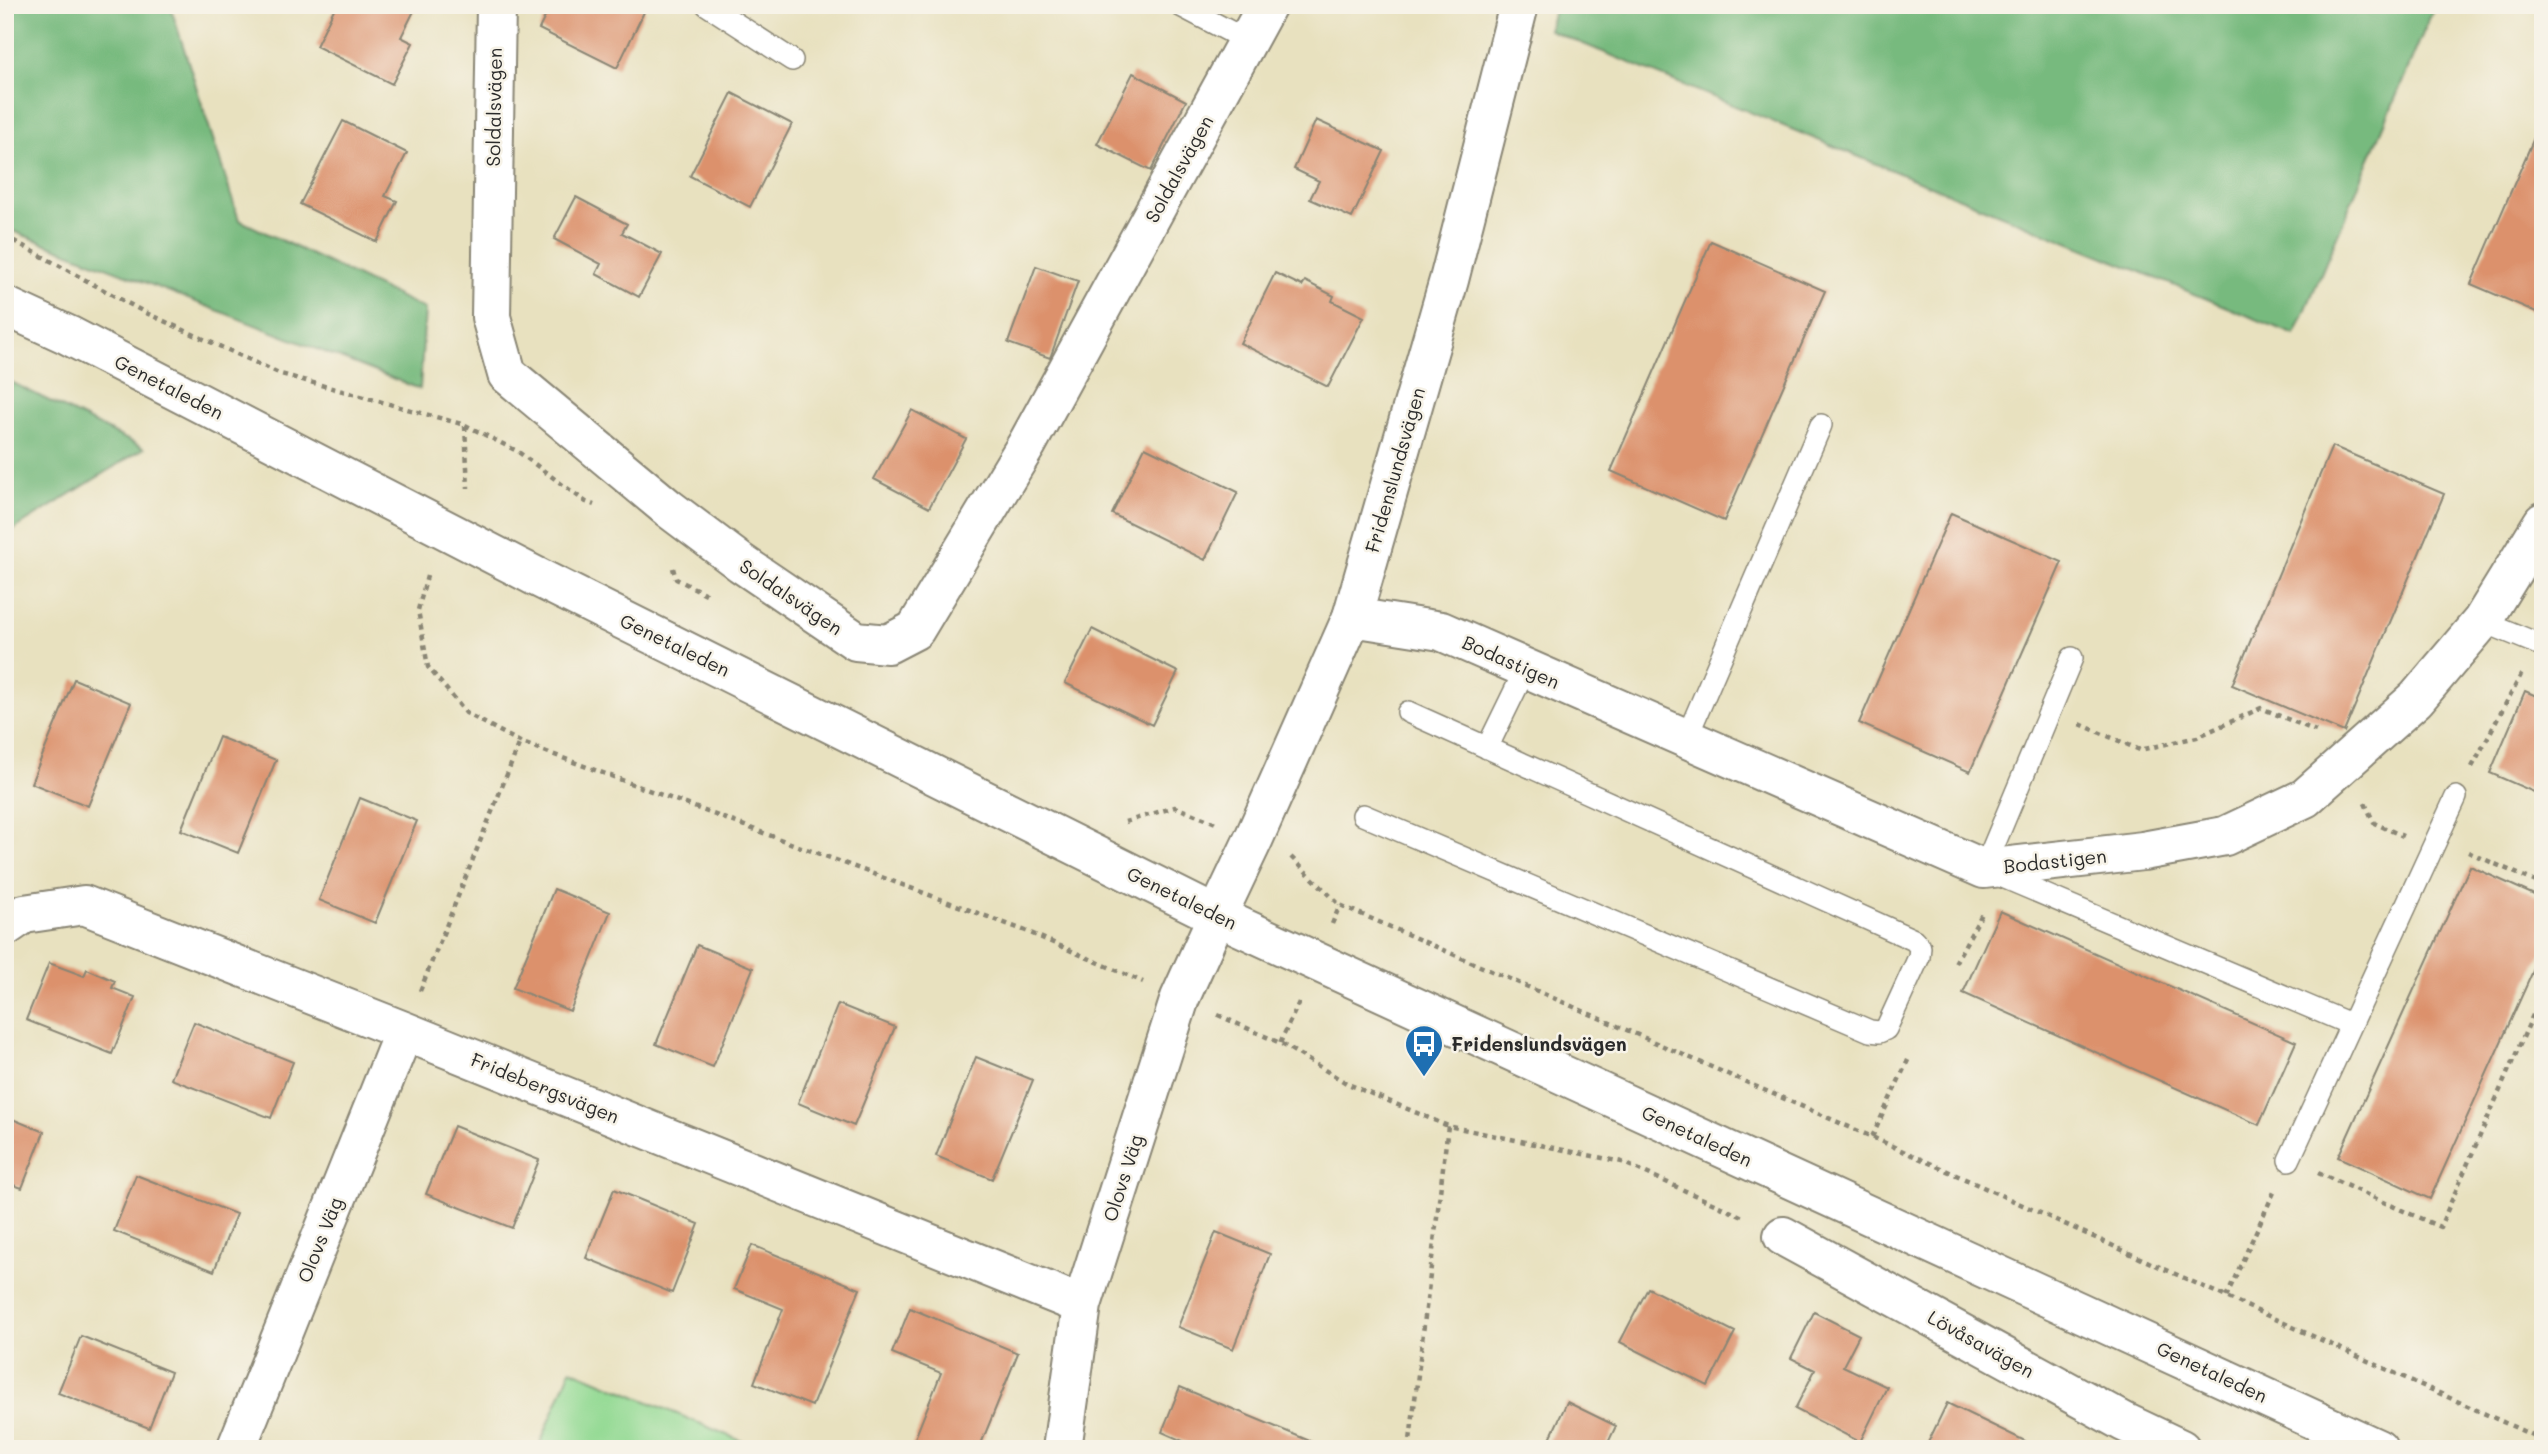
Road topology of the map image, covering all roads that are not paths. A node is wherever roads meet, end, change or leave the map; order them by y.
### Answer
1 (496, 5) edge
2 (707, 5) edge
3 (1179, 5) edge
4 (1267, 5) edge
5 (1520, 5) edge
6 (1248, 41) junction
7 (792, 60) dead end
8 (5, 306) edge
9 (1821, 425) dead end
10 (2543, 522) edge
11 (1352, 617) junction
12 (2482, 621) junction
13 (2540, 645) edge
14 (2073, 658) dead end
15 (1525, 668) junction
16 (1408, 712) dead end
17 (1686, 739) junction
18 (1487, 748) junction
19 (2456, 797) road end
20 (1363, 816) dead end
21 (1984, 869) junction
22 (1217, 916) junction
23 (5, 927) edge
24 (2350, 1024) junction
25 (404, 1031) junction
26 (2289, 1160) road end
27 (1783, 1236) road end
28 (1082, 1306) junction
29 (2117, 1436) edge
30 (236, 1449) edge
31 (1062, 1449) edge
32 (2181, 1449) edge
33 (2378, 1449) edge

1 - 6 street, Soldalsvägen
2 - 7 lane
3 - 6 lane
4 - 6 street, Soldalsvägen
5 - 11 street, Fridenslundsvägen
8 - 22 street, Genetaleden
9 - 17 lane
10 - 12 street, Bodastigen
11 - 15 street, Bodastigen
11 - 22 street, Fridenslundsvägen
12 - 13 lane
12 - 21 street, Bodastigen
14 - 21 lane
15 - 17 street, Bodastigen
15 - 18 lane
16 - 18 lane
17 - 21 street, Bodastigen
18 - 20 lane
19 - 24 lane
21 - 24 lane
22 - 28 street, Olovs Väg
22 - 33 street, Genetaleden
23 - 25 street, Fridebergsvägen
24 - 26 lane
25 - 28 street, Fridebergsvägen
25 - 30 street, Olovs Väg
27 - 29 street, Lövåsavägen
28 - 31 street, Olovs Väg
29 - 32 street, Lövåsavägen

